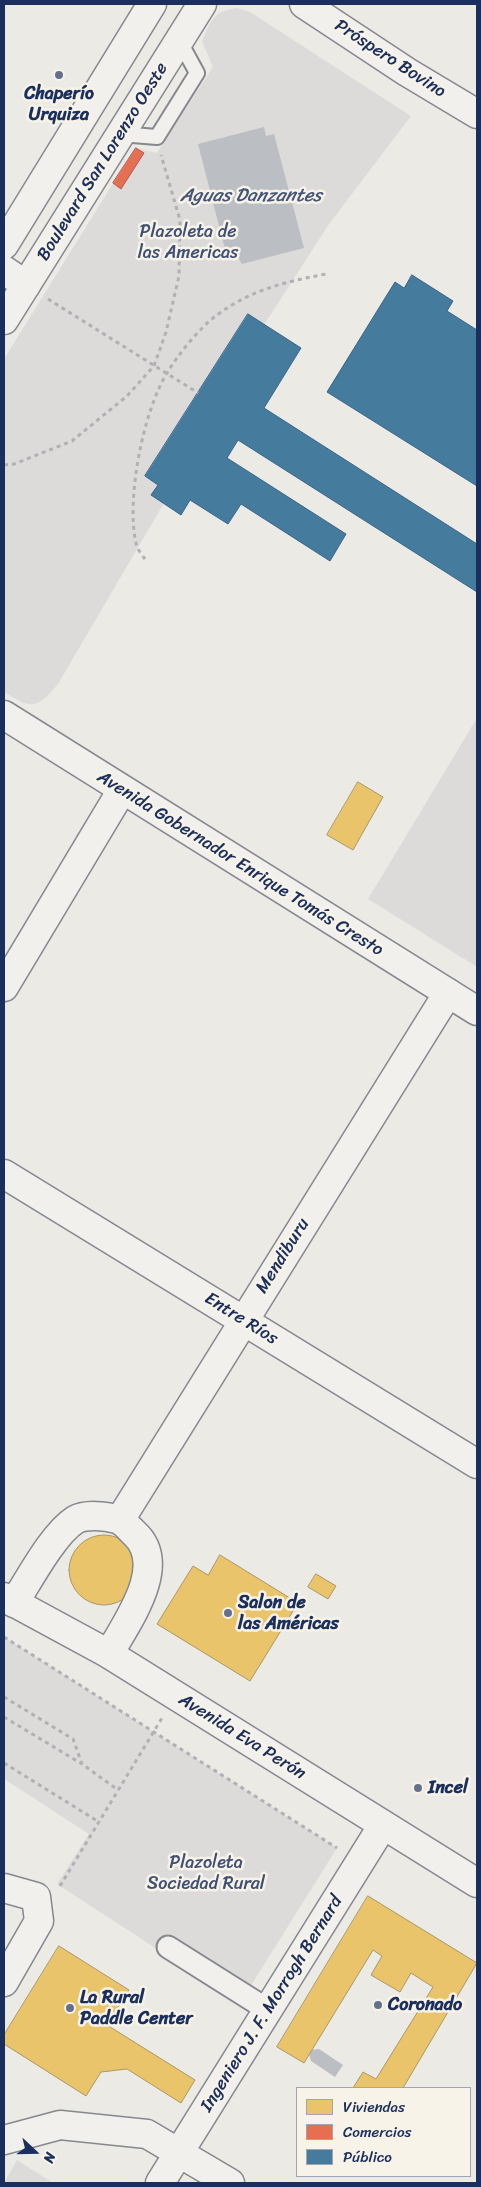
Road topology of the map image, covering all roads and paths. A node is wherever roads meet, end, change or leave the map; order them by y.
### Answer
1 (152, 4) edge
2 (202, 4) edge
3 (304, 4) edge
4 (179, 40) junction
5 (477, 114) edge
6 (120, 134) junction
7 (157, 136) junction
8 (4, 244) edge
9 (326, 274) dead end
10 (15, 278) edge
11 (4, 320) edge
12 (154, 366) junction
13 (166, 374) junction
14 (198, 393) dead end
15 (4, 465) edge
16 (145, 559) dead end
17 (4, 715) edge
18 (122, 790) junction
19 (4, 987) edge
20 (448, 993) junction
21 (477, 1011) edge
22 (4, 1174) edge
23 (243, 1320) junction
24 (477, 1464) edge
25 (120, 1520) junction
26 (9, 1600) edge
27 (4, 1637) edge
28 (109, 1654) junction
29 (175, 1695) junction
30 (4, 1697) edge
31 (4, 1717) edge
32 (154, 1732) junction
33 (4, 1763) edge
34 (82, 1764) junction
35 (118, 1790) junction
36 (99, 1822) junction
37 (383, 1825) junction
38 (360, 1863) junction
39 (477, 1883) edge
40 (4, 1888) edge
41 (39, 1921) junction
42 (168, 1947) dead end
43 (4, 1982) edge
44 (268, 2010) junction
45 (4, 2140) edge
46 (179, 2153) junction
47 (160, 2183) edge
48 (230, 2183) edge

1 - 8 street
2 - 4 street, Boulevard San Lorenzo Oeste
3 - 5 street, Próspero Bovino
4 - 6 street, Boulevard San Lorenzo Oeste
4 - 7 lane
6 - 7 lane
6 - 10 street, Boulevard San Lorenzo Oeste
7 - 12 path
9 - 13 path
10 - 11 street, Boulevard San Lorenzo Oeste
10 - 12 path
12 - 13 path
12 - 15 path
13 - 14 path
13 - 16 path
17 - 18 street, Avenida Gobernador Enrique Tomás Cresto
18 - 19 street
18 - 20 street, Avenida Gobernador Enrique Tomás Cresto
20 - 21 street, Avenida Gobernador Enrique Tomás Cresto
20 - 23 street, Mendiburu
22 - 23 street, Entre Ríos
23 - 24 street, Entre Ríos
23 - 25 street, Mendiburu
25 - 26 street
25 - 28 street
26 - 28 street, Avenida Eva Perón
27 - 32 path
28 - 29 street, Avenida Eva Perón
29 - 32 path
29 - 37 street, Avenida Eva Perón
30 - 34 path
31 - 34 path
32 - 35 path
32 - 38 path
33 - 36 path
34 - 35 path
35 - 36 path
36 - 41 path
37 - 38 street, Ingeniero J. F. Morrogh Bernard
37 - 39 street, Avenida Eva Perón
38 - 44 street, Ingeniero J. F. Morrogh Bernard
40 - 41 street
41 - 43 street
42 - 44 street
44 - 46 street, Ingeniero J. F. Morrogh Bernard
45 - 46 street
46 - 47 street, Ingeniero J. F. Morrogh Bernard
46 - 48 street

